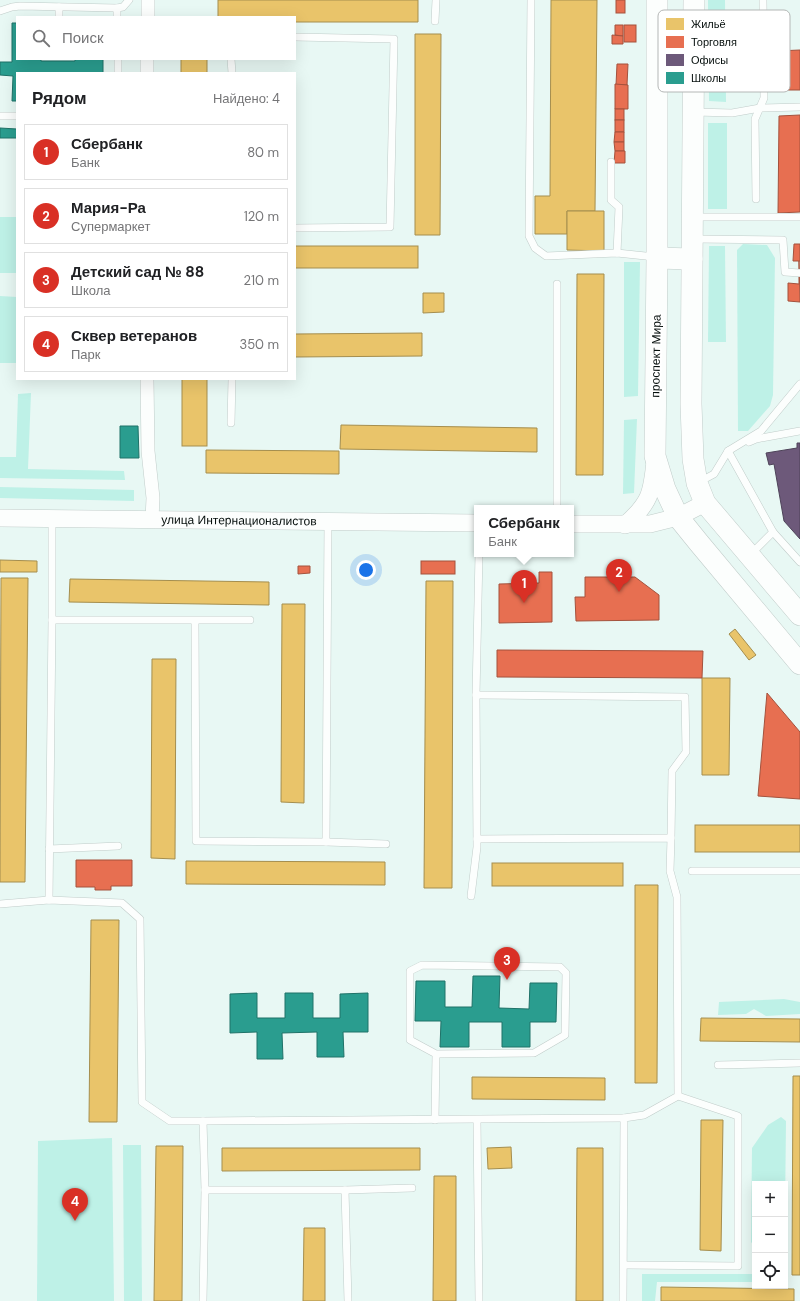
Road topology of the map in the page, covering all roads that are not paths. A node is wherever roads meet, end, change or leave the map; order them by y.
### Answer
1 (129, 0) edge
2 (148, 0) edge
3 (436, 0) edge
4 (532, 0) edge
5 (657, 0) edge
6 (763, 0) edge
7 (20, 3) edge
8 (59, 7) junction
9 (117, 8) junction
10 (0, 10) edge
11 (763, 10) edge
12 (59, 16) edge
13 (117, 16) edge
14 (148, 16) edge
15 (435, 21) dead end
16 (296, 37) edge
17 (118, 60) edge
18 (147, 60) edge
19 (231, 60) edge
20 (118, 72) edge
21 (147, 72) edge
22 (232, 72) edge
23 (694, 92) edge
24 (764, 92) edge
25 (800, 107) edge
26 (760, 108) junction
27 (694, 112) junction
28 (0, 116) edge
29 (16, 116) edge
30 (610, 162) dead end
31 (756, 199) dead end
32 (692, 217) junction
33 (800, 217) edge
34 (296, 228) edge
35 (692, 249) junction
36 (617, 253) junction
37 (657, 258) junction
38 (800, 273) edge
39 (557, 284) dead end
40 (147, 380) edge
41 (232, 380) edge
42 (800, 384) edge
43 (231, 423) dead end
44 (800, 431) edge
45 (728, 451) junction
46 (655, 456) junction
47 (697, 484) junction
48 (705, 503) junction
49 (557, 505) edge
50 (678, 517) junction
51 (0, 518) edge
52 (52, 518) junction
53 (152, 519) junction
54 (328, 521) junction
55 (474, 523) edge
56 (574, 524) edge
57 (625, 525) junction
58 (773, 532) junction
59 (749, 556) junction
60 (479, 557) edge
61 (800, 562) edge
62 (800, 615) edge
63 (52, 620) junction
64 (250, 620) dead end
65 (195, 621) junction
66 (800, 664) edge
67 (476, 695) junction
68 (671, 838) junction
69 (477, 839) junction
70 (326, 842) junction
71 (386, 844) dead end
72 (118, 846) dead end
73 (49, 849) junction
74 (692, 871) dead end
75 (800, 871) edge
76 (471, 896) dead end
77 (49, 900) junction
78 (0, 904) edge
79 (436, 1054) junction
80 (800, 1063) edge
81 (718, 1065) dead end
82 (678, 1096) junction
83 (624, 1118) junction
84 (435, 1120) junction
85 (477, 1120) junction
86 (203, 1121) junction
87 (412, 1188) dead end
88 (205, 1190) junction
89 (345, 1190) junction
90 (624, 1264) junction
91 (203, 1301) edge
92 (348, 1301) edge
93 (479, 1301) edge
94 (623, 1301) edge

1 - 9 lane
2 - 14 street
3 - 15 lane
4 - 36 lane
5 - 37 main road, проспект Мира
6 - 11 lane
7 - 8 lane
7 - 10 lane
8 - 9 lane
8 - 12 lane
9 - 13 lane
16 - 34 lane
17 - 20 lane
18 - 21 street
19 - 22 lane
23 - 27 main road
24 - 26 lane
25 - 26 lane
26 - 27 lane
26 - 31 lane
27 - 32 main road
28 - 29 lane
30 - 36 lane
32 - 33 lane
32 - 35 main road
35 - 37 main road
35 - 38 lane
35 - 47 main road
36 - 37 lane
37 - 46 main road, проспект Мира
39 - 49 lane
40 - 53 street
41 - 43 lane
42 - 45 lane
44 - 45 lane
45 - 47 lane
45 - 58 lane
46 - 50 main road, проспект Мира
46 - 57 street
47 - 48 main road
48 - 50 street
48 - 59 main road
50 - 57 street
50 - 66 main road, проспект Мира
51 - 52 street, улица Интернационалистов
52 - 53 street, улица Интернационалистов
52 - 63 lane
53 - 54 street, улица Интернационалистов
54 - 55 street, улица Интернационалистов
54 - 70 lane
56 - 57 street
58 - 59 lane
58 - 61 lane
59 - 62 main road
60 - 67 lane
63 - 65 lane
63 - 73 lane
64 - 65 lane
65 - 70 lane
67 - 68 lane
67 - 69 lane
68 - 69 lane
68 - 82 lane
69 - 76 lane
70 - 71 lane
72 - 73 lane
73 - 77 lane
74 - 75 lane
77 - 78 lane
77 - 86 lane
79 - 79 lane
79 - 84 lane
80 - 81 lane
82 - 83 lane
82 - 90 lane
83 - 85 lane
83 - 90 lane
84 - 85 lane
84 - 86 lane
85 - 93 lane
86 - 88 lane
87 - 89 lane
88 - 89 lane
88 - 91 lane
89 - 92 lane
90 - 94 lane

